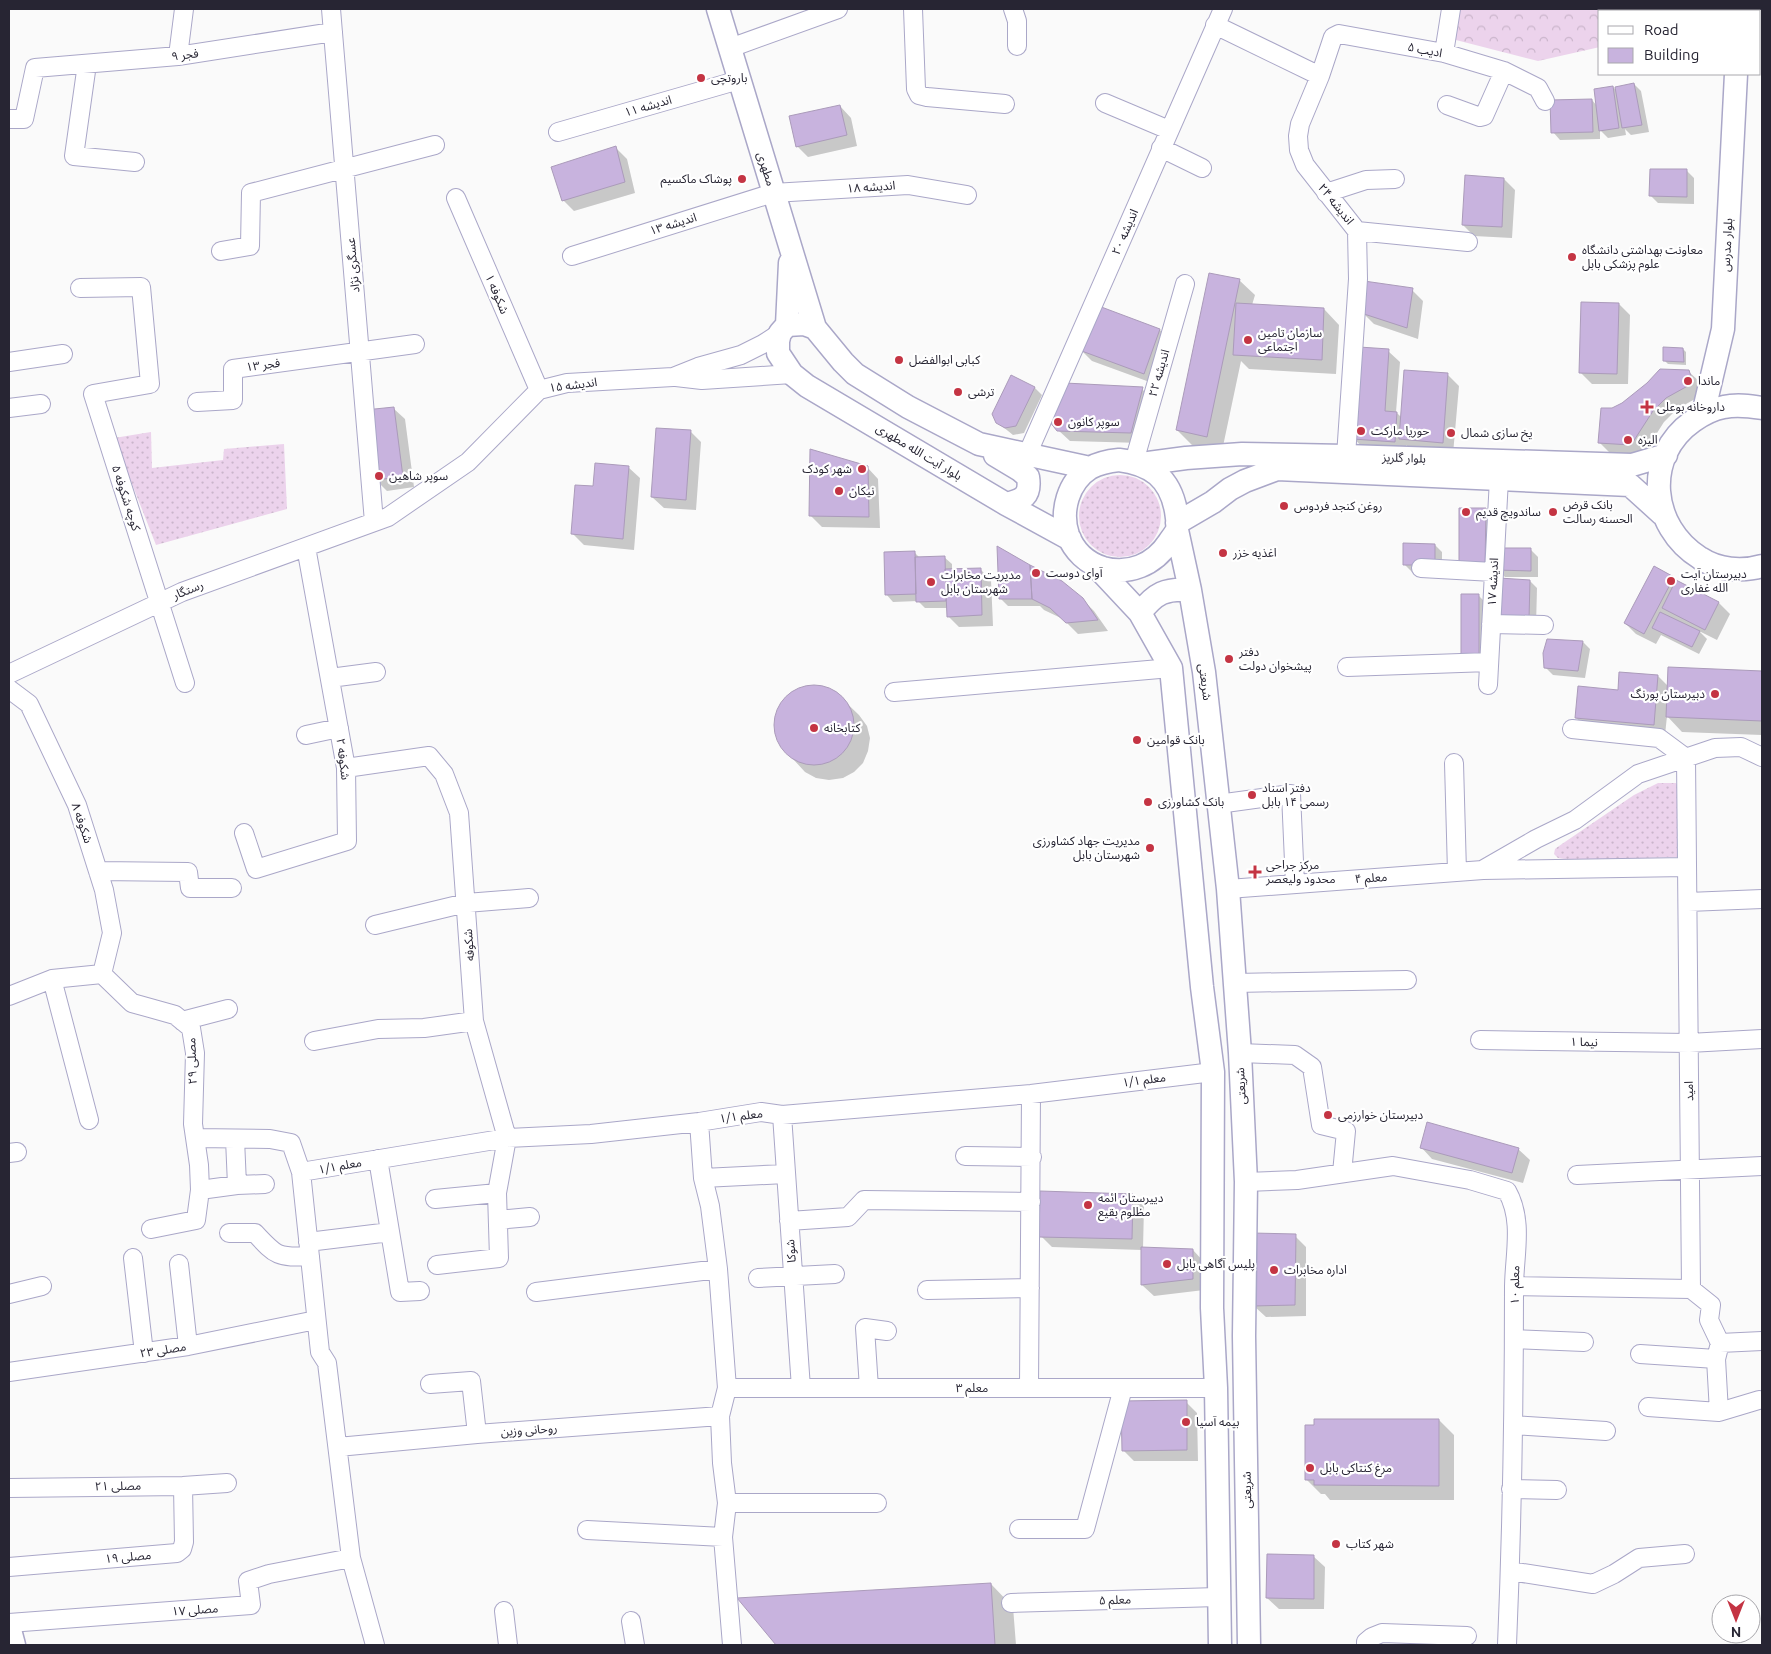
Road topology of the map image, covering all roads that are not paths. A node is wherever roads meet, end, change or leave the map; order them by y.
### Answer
1 (184, 9) edge
2 (331, 9) edge
3 (718, 9) edge
4 (838, 9) edge
5 (913, 9) edge
6 (1014, 9) edge
7 (1223, 9) edge
8 (1452, 9) edge
9 (1215, 26) junction
10 (333, 32) junction
11 (1018, 46) dead end
12 (730, 48) junction
13 (1444, 53) junction
14 (178, 56) junction
15 (87, 64) junction
16 (1504, 71) junction
17 (1736, 75) edge
18 (1320, 76) junction
19 (739, 80) junction
20 (1545, 102) dead end
21 (1105, 103) dead end
22 (1005, 104) dead end
23 (1447, 105) dead end
24 (9, 119) edge
25 (1170, 130) junction
26 (558, 132) dead end
27 (435, 145) dead end
28 (1162, 148) junction
29 (135, 162) dead end
30 (1202, 168) dead end
31 (345, 169) junction
32 (1395, 179) dead end
33 (773, 193) junction
34 (1326, 193) junction
35 (967, 195) dead end
36 (456, 198) dead end
37 (1357, 231) junction
38 (1468, 242) dead end
39 (791, 247) junction
40 (221, 251) dead end
41 (572, 256) dead end
42 (1185, 284) dead end
43 (80, 288) dead end
44 (816, 328) junction
45 (782, 337) junction
46 (415, 344) dead end
47 (360, 351) junction
48 (63, 354) dead end
49 (9, 362) edge
50 (792, 374) junction
51 (673, 377) junction
52 (539, 390) junction
53 (197, 402) dead end
54 (41, 404) dead end
55 (9, 408) edge
56 (1762, 408) edge
57 (1703, 414) junction
58 (979, 444) junction
59 (1027, 455) junction
60 (1666, 455) junction
61 (1346, 456) junction
62 (1138, 463) junction
63 (1090, 468) junction
64 (1499, 479) junction
65 (1006, 504) junction
66 (1662, 514) junction
67 (374, 522) junction
68 (1177, 527) junction
69 (1070, 539) junction
70 (306, 547) junction
71 (1096, 566) junction
72 (1762, 566) edge
73 (1421, 568) dead end
74 (1493, 572) junction
75 (1190, 590) junction
76 (160, 602) junction
77 (1140, 613) junction
78 (1491, 624) junction
79 (1544, 625) dead end
80 (1489, 662) junction
81 (1348, 667) dead end
82 (1171, 668) junction
83 (376, 672) dead end
84 (9, 674) edge
85 (330, 678) junction
86 (185, 683) dead end
87 (1488, 686) dead end
88 (9, 689) edge
89 (894, 692) dead end
90 (338, 728) junction
91 (1572, 729) dead end
92 (306, 735) dead end
93 (1762, 756) edge
94 (1686, 758) junction
95 (1454, 763) dead end
96 (346, 768) junction
97 (1218, 804) junction
98 (244, 833) dead end
99 (1687, 867) junction
100 (1484, 870) junction
101 (98, 871) junction
102 (1457, 872) junction
103 (1295, 884) junction
104 (232, 888) dead end
105 (1228, 889) junction
106 (529, 898) dead end
107 (1762, 899) edge
108 (1688, 902) junction
109 (466, 903) junction
110 (375, 925) dead end
111 (102, 974) junction
112 (52, 979) junction
113 (1407, 980) dead end
114 (1236, 983) junction
115 (9, 996) edge
116 (228, 1009) dead end
117 (182, 1021) junction
118 (474, 1021) junction
119 (1762, 1039) edge
120 (1480, 1040) dead end
121 (314, 1041) dead end
122 (1689, 1043) junction
123 (1240, 1053) junction
124 (1213, 1072) junction
125 (1031, 1094) junction
126 (782, 1115) junction
127 (88, 1120) dead end
128 (699, 1122) junction
129 (195, 1138) junction
130 (507, 1138) junction
131 (235, 1139) junction
132 (965, 1156) dead end
133 (1032, 1157) junction
134 (378, 1159) junction
135 (1762, 1166) edge
136 (1690, 1169) junction
137 (301, 1172) junction
138 (1342, 1173) junction
139 (785, 1174) junction
140 (1577, 1175) dead end
141 (703, 1178) junction
142 (1246, 1182) junction
143 (265, 1184) dead end
144 (237, 1185) junction
145 (200, 1190) junction
146 (497, 1193) junction
147 (434, 1199) dead end
148 (1031, 1202) junction
149 (530, 1218) dead end
150 (498, 1220) junction
151 (789, 1221) junction
152 (151, 1229) dead end
153 (390, 1232) junction
154 (229, 1233) dead end
155 (309, 1249) junction
156 (133, 1258) dead end
157 (179, 1264) dead end
158 (437, 1265) dead end
159 (718, 1269) junction
160 (835, 1274) dead end
161 (793, 1276) junction
162 (758, 1278) dead end
163 (42, 1286) dead end
164 (1514, 1286) junction
165 (1030, 1288) junction
166 (1691, 1289) junction
167 (927, 1290) dead end
168 (420, 1291) dead end
169 (536, 1292) dead end
170 (9, 1294) edge
171 (1212, 1308) junction
172 (1244, 1308) junction
173 (316, 1320) junction
174 (887, 1331) dead end
175 (1514, 1339) junction
176 (1762, 1341) edge
177 (1584, 1342) dead end
178 (188, 1346) junction
179 (1718, 1351) junction
180 (144, 1353) junction
181 (1640, 1354) dead end
182 (9, 1372) edge
183 (430, 1384) dead end
184 (728, 1388) junction
185 (801, 1388) junction
186 (869, 1388) junction
187 (1029, 1388) junction
188 (1123, 1388) junction
189 (1216, 1388) junction
190 (1759, 1400) dead end
191 (1648, 1407) dead end
192 (1719, 1412) junction
193 (720, 1416) junction
194 (1513, 1425) junction
195 (1606, 1431) dead end
196 (477, 1434) junction
197 (338, 1447) junction
198 (227, 1483) dead end
199 (183, 1486) junction
200 (9, 1488) edge
201 (1511, 1489) junction
202 (1557, 1490) dead end
203 (728, 1503) junction
204 (877, 1503) dead end
205 (1019, 1529) dead end
206 (587, 1530) dead end
207 (723, 1537) junction
208 (1686, 1554) dead end
209 (351, 1558) junction
210 (9, 1568) edge
211 (1510, 1571) junction
212 (1218, 1597) junction
213 (1011, 1603) dead end
214 (504, 1610) dead end
215 (631, 1621) dead end
216 (11, 1636) edge
217 (1466, 1636) dead end
218 (375, 1645) edge
219 (508, 1645) edge
220 (634, 1645) edge
221 (732, 1645) edge
222 (1220, 1645) edge
223 (1249, 1645) edge
224 (1366, 1645) edge
225 (1507, 1645) edge

1 - 14 street
2 - 10 street, عسگری نژاد
3 - 12 main road, مطهری
4 - 12 street
5 - 22 street
6 - 11 street
7 - 9 street, اندیشه ۲۰
8 - 13 street
9 - 18 street
9 - 25 street, اندیشه ۲۰
10 - 14 street, فجر ۹
10 - 31 street, عسگری نژاد
12 - 19 main road, مطهری
13 - 16 street, ادیب ۵
13 - 18 street, ادیب ۵
14 - 15 street, فجر ۹
15 - 24 street, فجر ۹
15 - 29 street
16 - 20 street, ادیب ۵
16 - 23 street
17 - 57 main road, بلوار مدرس
18 - 34 street, اندیشه ۲۴
19 - 26 street, اندیشه ۱۱
19 - 33 main road, مطهری
21 - 25 street
25 - 28 street, اندیشه ۲۰
27 - 31 street
28 - 30 street
28 - 59 street, اندیشه ۲۰
31 - 40 street
31 - 47 street, عسگری نژاد
32 - 34 street
33 - 35 street, اندیشه ۱۸
33 - 39 main road, مطهری
33 - 41 street, اندیشه ١٣
34 - 37 street, اندیشه ۲۴
36 - 52 street, شکوفه ۱
37 - 38 street
37 - 61 street, اندیشه ۲۴
39 - 44 main road, مطهری
39 - 45 main road
42 - 62 street, اندیشه ۲۲
43 - 76 street, کوچه شکوفه ۵
44 - 45 main road
44 - 58 main road
45 - 50 main road, بلوار آیت الله مطهری
45 - 51 street, اندیشه ۱۵
46 - 47 street
47 - 53 street, فجر ۱۳
47 - 67 street, عسگری نژاد
48 - 49 street
50 - 51 street
50 - 65 main road, بلوار آیت الله مطهری
51 - 52 street, اندیشه ۱۵
52 - 67 street, اندیشه ۱۵
54 - 55 street
56 - 57 main road
57 - 60 main road
58 - 59 main road
58 - 65 main road
59 - 63 main road
60 - 61 main road, بلوار گلریز
60 - 66 main road
61 - 62 main road, بلوار گلریز
62 - 63 main road
62 - 68 main road
63 - 69 main road
64 - 66 main road, بلوار گلریز
64 - 68 main road, بلوار گلریز
64 - 74 street, اندیشه ۱۷
65 - 69 main road, بلوار آیت الله مطهری
66 - 72 main road
67 - 70 street, رستگار
68 - 71 main road
68 - 75 main road, شریعتی
69 - 71 main road
70 - 76 street, رستگار
70 - 85 street, شکوفه ۲
71 - 77 main road
73 - 74 street
74 - 78 street, اندیشه ۱۷
75 - 77 main road
75 - 97 main road, شریعتی
76 - 84 street, رستگار
76 - 86 street, کوچه شکوفه ۵
77 - 82 main road
78 - 79 street
78 - 80 street, اندیشه ۱۷
80 - 81 street
80 - 87 street, اندیشه ۱۷
82 - 89 street
82 - 124 main road
83 - 85 street
85 - 90 street, شکوفه ۲
88 - 101 street, شکوفه ۸
90 - 92 street
90 - 96 street, شکوفه ۲
91 - 94 street
93 - 94 street
94 - 99 street, امید
94 - 100 street
95 - 102 street
96 - 98 street, شکوفه ۲
96 - 109 street, شکوفه
97 - 103 street
97 - 105 main road, شریعتی
99 - 100 street, معلم ۴
99 - 108 street, امید
100 - 102 street, معلم ۴
101 - 104 street
101 - 111 street, شکوفه ۸
102 - 103 street, معلم ۴
103 - 105 street, معلم ۴
105 - 114 main road, شریعتی
106 - 109 street
107 - 108 street
108 - 122 street, امید
109 - 110 street
109 - 118 street, شکوفه
111 - 112 street
111 - 117 street, مصلی ۲۹
112 - 115 street
112 - 127 street
113 - 114 street
114 - 123 main road, شریعتی
116 - 117 street
117 - 129 street, مصلی ۲۹
118 - 121 street
118 - 130 street, شکوفه
119 - 122 street, نیما ۱
120 - 122 street, نیما ۱
122 - 136 street, امید
123 - 138 street
123 - 142 main road, شریعتی
124 - 125 street, معلم ۱/۱
124 - 171 main road
125 - 126 street, معلم ۱/۱
125 - 133 street
126 - 128 street, معلم ۱/۱
126 - 139 street, شوکا
128 - 130 street, معلم ۱/۱
128 - 141 street
129 - 131 street
129 - 145 street, مصلی ۲۹
130 - 134 street, معلم ۱/۱
130 - 146 street
131 - 137 street
131 - 144 street
132 - 133 street
133 - 148 street
134 - 137 street, معلم ۱/۱
134 - 153 street
135 - 136 street
136 - 140 street
136 - 166 street, امید
137 - 155 street
138 - 142 street, معلم ۱۰
138 - 164 street, معلم ۱۰
139 - 141 street
139 - 151 street, شوکا
141 - 159 street
142 - 172 main road, شریعتی
143 - 144 street
144 - 145 street
145 - 152 street, مصلی ۲۹
146 - 147 street
146 - 150 street
148 - 151 street
148 - 165 street
149 - 150 street
150 - 158 street
151 - 161 street, شوکا
153 - 155 street
153 - 168 street
154 - 155 street
155 - 173 street
156 - 180 street
157 - 178 street
159 - 169 street
159 - 184 street
160 - 161 street
161 - 162 street
161 - 185 street, شوکا
163 - 170 street
164 - 166 street
164 - 175 street, معلم ۱۰
165 - 167 street
165 - 187 street
166 - 179 street
171 - 172 main road
171 - 189 main road
172 - 223 main road, شریعتی
173 - 178 street, مصلی ۲۳
173 - 197 street
174 - 186 street
175 - 177 street
175 - 194 street, معلم ۱۰
176 - 179 street
178 - 180 street, مصلی ۲۳
179 - 181 street
179 - 192 street
180 - 182 street, مصلی ۲۳
183 - 196 street
184 - 185 street, معلم ۳
184 - 193 street
185 - 186 street, معلم ۳
186 - 187 street, معلم ۳
187 - 188 street, معلم ۳
188 - 189 street, معلم ۳
188 - 205 street
189 - 212 main road
190 - 192 street
191 - 192 street
193 - 196 street, روحانی وزین
193 - 203 street
194 - 195 street
194 - 201 street, معلم ۱۰
196 - 197 street, روحانی وزین
197 - 209 street
198 - 199 street, مصلی ۲۱
199 - 200 street, مصلی ۲۱
199 - 210 street, مصلی ۱۹
201 - 202 street
201 - 211 street, معلم ۱۰
203 - 204 street
203 - 207 street
206 - 207 street
207 - 221 street
208 - 211 street
209 - 216 street, مصلی ۱۷
209 - 218 street
211 - 225 street, معلم ۱۰
212 - 213 street, معلم ۵
212 - 222 main road
214 - 219 street
215 - 220 street
217 - 224 street

